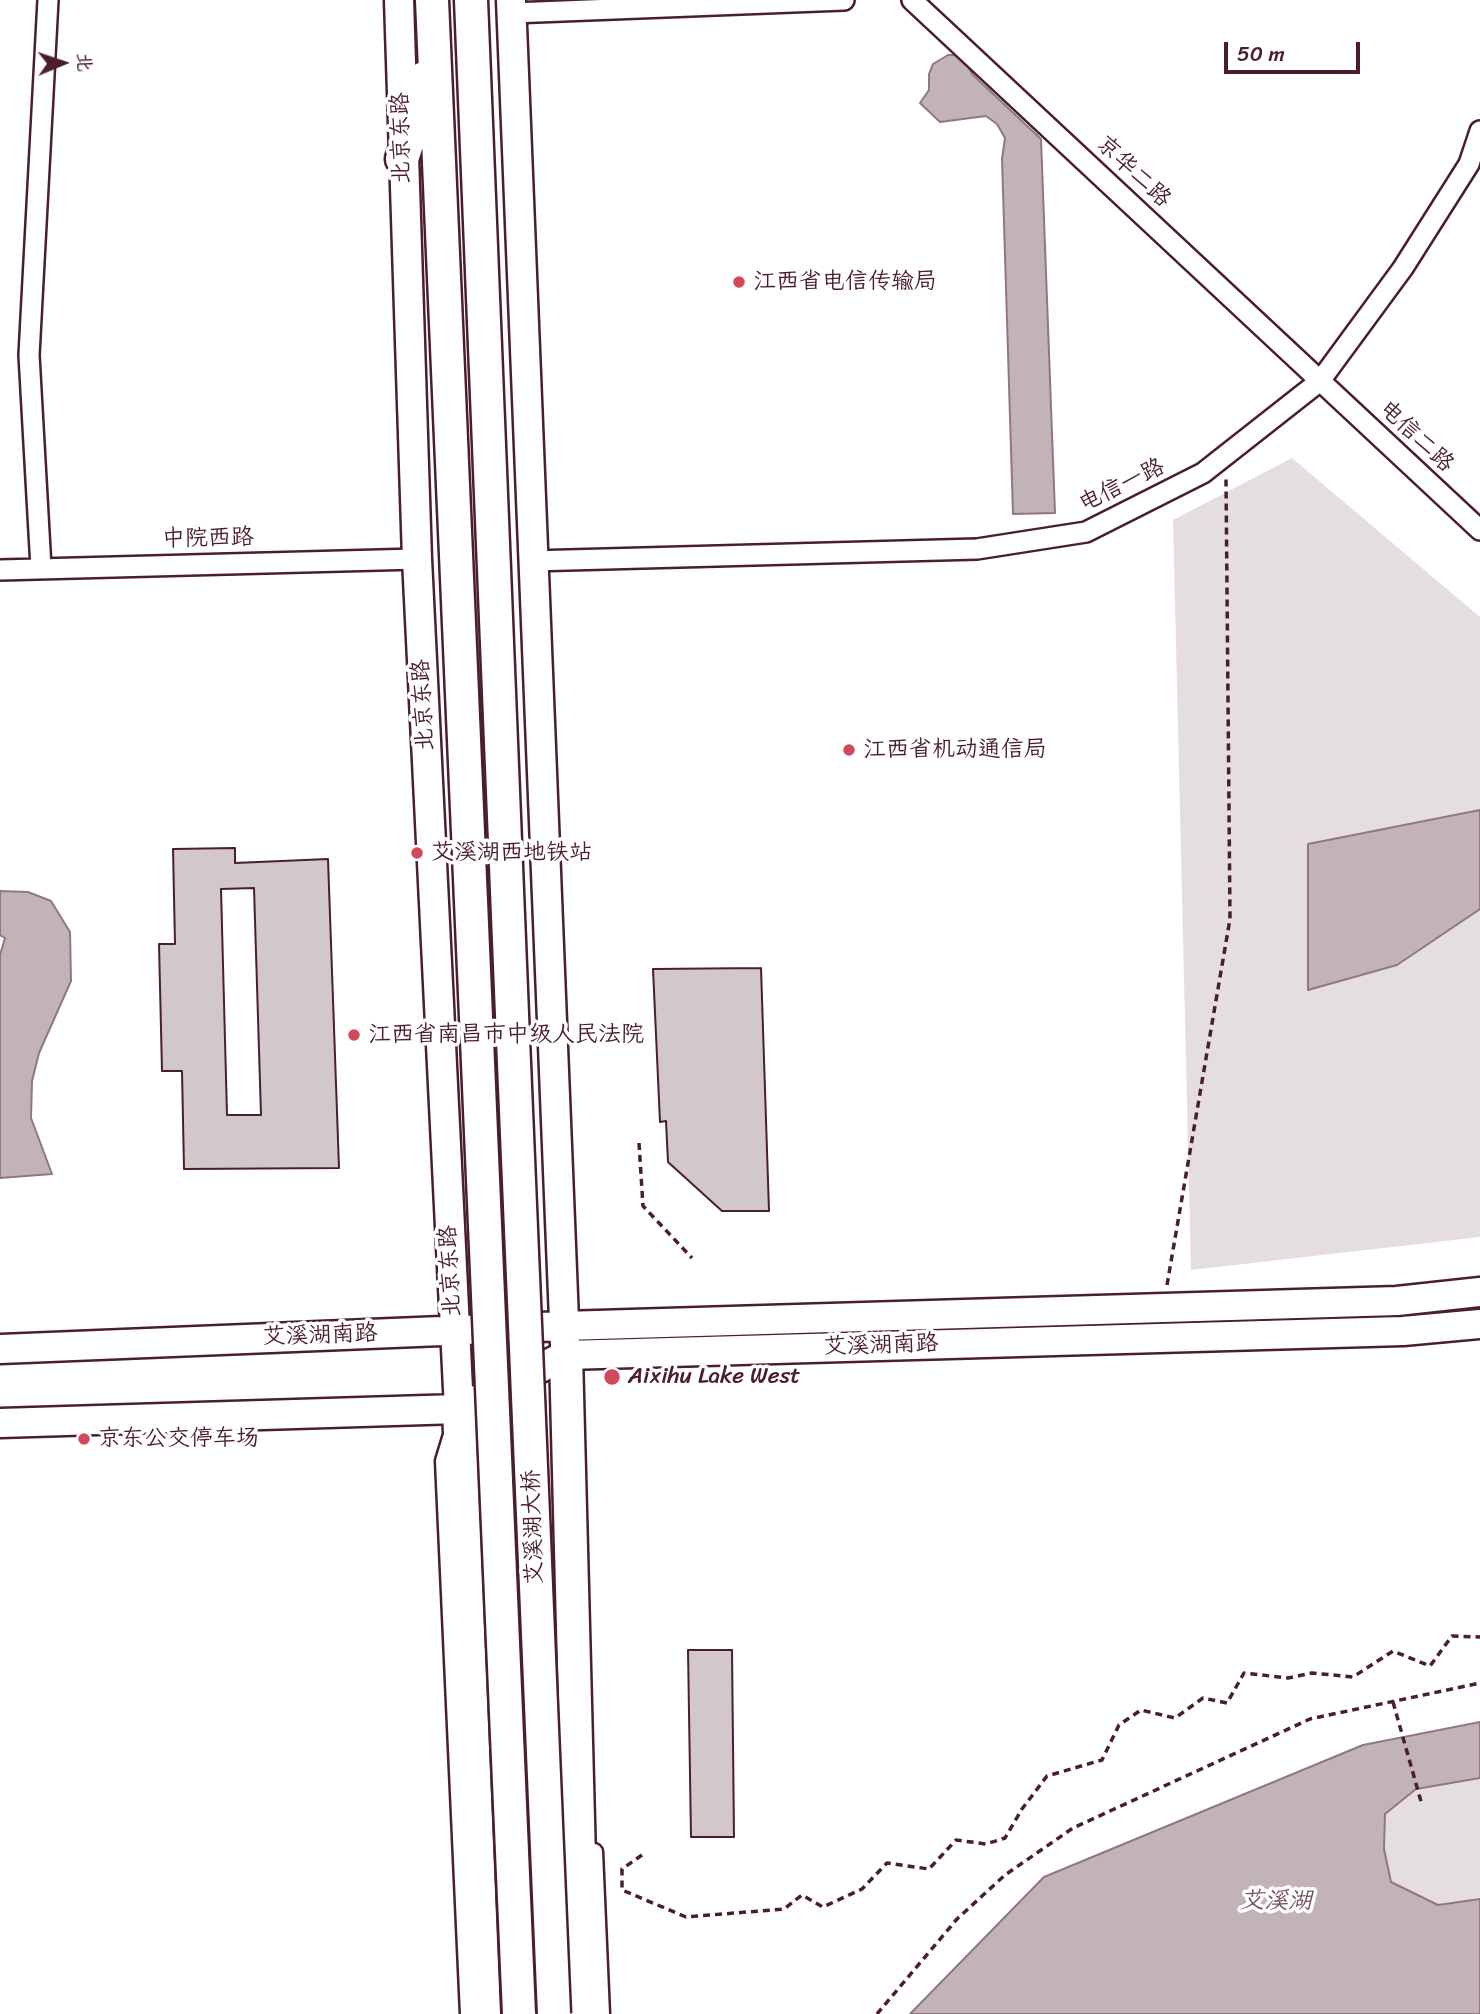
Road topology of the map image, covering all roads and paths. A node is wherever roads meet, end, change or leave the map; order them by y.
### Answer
1 (48, 0) edge
2 (399, 0) edge
3 (432, 0) edge
4 (471, 0) edge
5 (844, 0) edge
6 (912, 0) edge
7 (511, 6) edge
8 (433, 35) junction
9 (1480, 131) edge
10 (402, 159) junction
11 (1320, 380) junction
12 (1226, 455) junction
13 (1480, 530) edge
14 (417, 559) junction
15 (531, 561) junction
16 (41, 568) junction
17 (0, 570) edge
18 (477, 1040) joint
19 (639, 1143) dead end
20 (692, 1258) dead end
21 (1480, 1293) edge
22 (1163, 1308) junction
23 (1480, 1324) edge
24 (454, 1330) junction
25 (565, 1341) junction
26 (0, 1349) edge
27 (459, 1409) junction
28 (0, 1423) edge
29 (1480, 1637) edge
30 (1480, 1684) edge
31 (1393, 1702) junction
32 (1422, 1805) dead end
33 (642, 1855) dead end
34 (590, 1960) junction
35 (468, 2014) edge
36 (484, 2014) edge
37 (519, 2014) edge
38 (554, 2014) edge
39 (583, 2014) edge
40 (601, 2014) edge
41 (877, 2014) edge

1 - 16 street
2 - 10 main road, 北京东路
3 - 8 main road, 北京东路
4 - 38 main road, 艾溪湖大桥, bridge
5 - 7 street
6 - 11 street, 京华二路
7 - 15 main road
8 - 10 main road
8 - 18 main road, 北京东路
9 - 11 street, 电信一路
10 - 14 main road, 北京东路
11 - 12 street, 电信一路
11 - 13 street, 电信二路
12 - 15 street, 电信一路
12 - 22 path
14 - 16 street, 中院西路
14 - 24 main road, 北京东路
15 - 25 main road
16 - 17 street, 中院西路
18 - 37 main road, 艾溪湖大桥, bridge
19 - 20 path
21 - 22 main road, 艾溪湖南路
22 - 25 main road, 艾溪湖南路
23 - 25 main road, 艾溪湖南路
24 - 25 main road, 艾溪湖南路
24 - 26 main road, 艾溪湖南路
24 - 27 main road, 北京东路
25 - 27 main road, 艾溪湖南路
25 - 34 main road
27 - 28 main road, 艾溪湖南路
27 - 35 street
27 - 36 main road
29 - 33 path
30 - 31 path
31 - 32 path
31 - 41 path
34 - 39 main road
34 - 40 street

